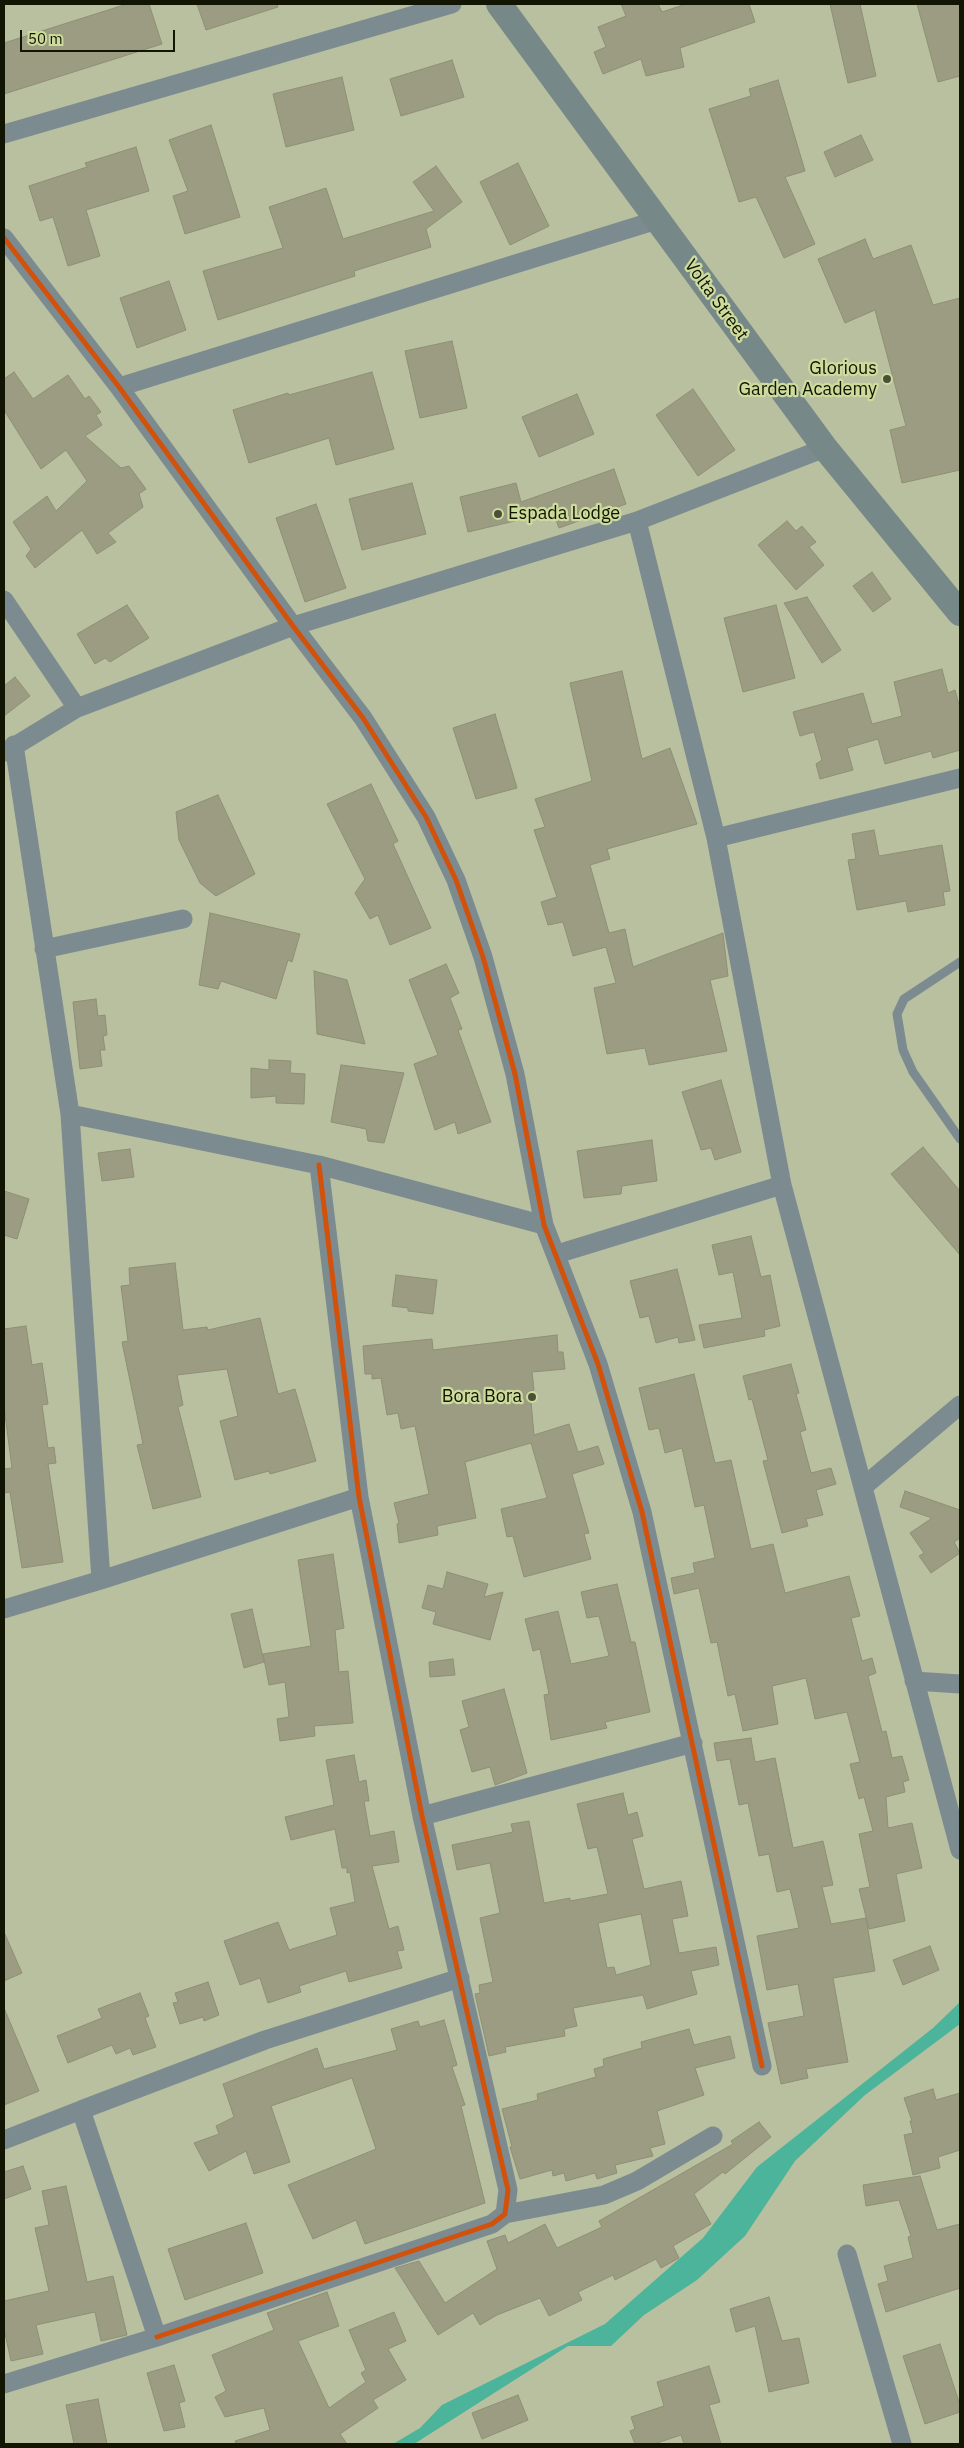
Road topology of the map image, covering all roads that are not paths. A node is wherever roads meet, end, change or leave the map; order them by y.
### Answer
1 (452, 4) edge
2 (499, 4) edge
3 (4, 134) edge
4 (656, 220) junction
5 (4, 238) edge
6 (119, 387) junction
7 (825, 448) junction
8 (636, 520) junction
9 (4, 600) edge
10 (960, 612) edge
11 (293, 626) junction
12 (77, 708) junction
13 (9, 749) edge
14 (960, 778) edge
15 (716, 838) junction
16 (183, 919) dead end
17 (44, 949) junction
18 (960, 962) edge
19 (70, 1114) junction
20 (960, 1139) edge
21 (319, 1164) junction
22 (782, 1185) junction
23 (544, 1225) junction
24 (557, 1254) junction
25 (960, 1405) edge
26 (863, 1487) junction
27 (358, 1497) junction
28 (102, 1580) junction
29 (4, 1609) edge
30 (914, 1681) junction
31 (960, 1684) edge
32 (693, 1743) junction
33 (422, 1816) junction
34 (960, 1850) edge
35 (460, 1978) junction
36 (762, 2066) dead end
37 (81, 2110) junction
38 (713, 2136) dead end
39 (4, 2140) edge
40 (505, 2214) junction
41 (847, 2254) dead end
42 (157, 2337) junction
43 (4, 2384) edge
44 (902, 2444) edge

1 - 3 street
2 - 4 street, Volta Street
4 - 6 street
4 - 7 street, Volta Street
5 - 6 street
6 - 11 street
7 - 8 street
7 - 10 street, Volta Street
8 - 11 street
8 - 15 street
9 - 12 street
11 - 12 street
11 - 23 street
12 - 13 street
13 - 17 street
14 - 15 street
15 - 22 street
16 - 17 street
17 - 19 street
18 - 20 lane
19 - 21 street
19 - 28 street
21 - 23 street
21 - 27 street
22 - 24 street
22 - 26 street
23 - 24 street
24 - 32 street
25 - 26 street
26 - 30 street
27 - 28 street
27 - 33 street
28 - 29 street
30 - 31 street
30 - 34 street
32 - 33 street
32 - 36 street
33 - 35 street
35 - 37 street
35 - 40 street
37 - 39 street
37 - 42 street
38 - 40 street
40 - 42 street
41 - 44 street
42 - 43 street

